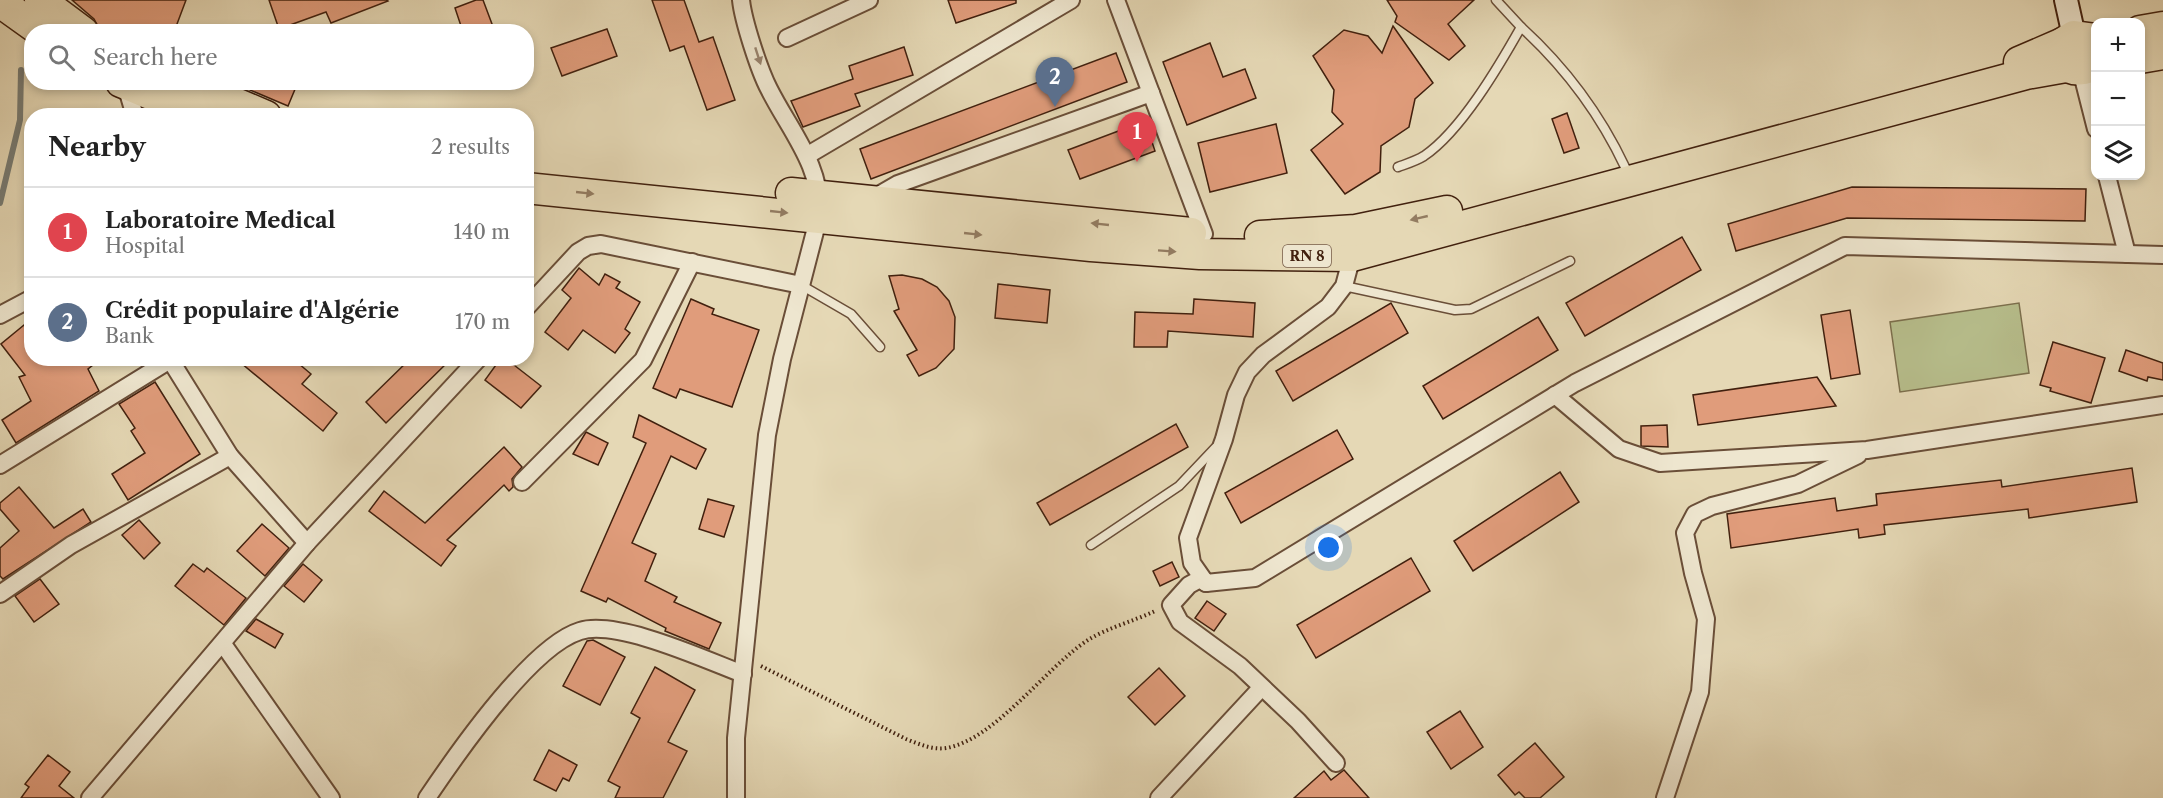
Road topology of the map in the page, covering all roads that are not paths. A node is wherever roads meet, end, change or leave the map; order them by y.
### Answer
1 (741, 0) edge
2 (869, 0) edge
3 (1071, 0) edge
4 (1116, 0) edge
5 (1496, 0) edge
6 (2066, 0) edge
7 (0, 2) edge
8 (53, 18) edge
9 (31, 24) edge
10 (24, 26) edge
11 (1521, 27) junction
12 (2163, 27) edge
13 (0, 30) edge
14 (2145, 30) edge
15 (787, 38) dead end
16 (2081, 54) edge
17 (2163, 54) edge
18 (2145, 57) edge
19 (126, 90) edge
20 (139, 90) edge
21 (205, 90) edge
22 (1151, 93) junction
23 (132, 108) edge
24 (183, 108) edge
25 (247, 108) edge
26 (2095, 126) edge
27 (808, 155) junction
28 (1398, 167) dead end
29 (1625, 167) junction
30 (534, 168) edge
31 (2108, 180) edge
32 (534, 188) edge
33 (870, 199) junction
34 (820, 206) junction
35 (1204, 234) junction
36 (2127, 254) junction
37 (2163, 255) edge
38 (1352, 256) junction
39 (1570, 261) dead end
40 (692, 262) junction
41 (801, 285) junction
42 (1344, 286) junction
43 (534, 299) edge
44 (24, 302) edge
45 (0, 315) edge
46 (880, 347) dead end
47 (158, 366) edge
48 (173, 366) edge
49 (472, 366) edge
50 (1555, 395) junction
51 (2163, 405) edge
52 (1224, 439) junction
53 (1866, 450) junction
54 (230, 456) junction
55 (0, 465) edge
56 (522, 482) dead end
57 (307, 543) junction
58 (1090, 545) dead end
59 (1206, 583) junction
60 (0, 594) edge
61 (223, 644) junction
62 (743, 666) junction
63 (1261, 688) junction
64 (1336, 763) dead end
65 (90, 798) edge
66 (331, 798) edge
67 (427, 798) edge
68 (736, 798) edge
69 (1159, 798) edge
70 (1665, 798) edge

1 -> 27 street
2 - 15 street
3 - 27 street
4 - 22 street
5 - 11 lane
6 - 16 main road
7 - 8 highway
8 - 9 highway
10 - 13 highway
11 - 28 lane
11 - 29 lane
12 - 14 highway
16 - 26 street
16 - 29 highway, RN 8
16 - 38 highway, RN 8
17 - 18 highway
19 - 23 street
20 - 24 highway
21 - 25 highway
22 - 33 street
22 - 35 street
27 - 34 street
29 -> 35 highway, RN 8
30 - 34 highway, RN 8
31 - 36 street
32 -> 34 highway, RN 8
33 - 34 highway, RN 8
35 -> 33 highway, RN 8
34 -> 38 highway, RN 8
34 - 41 street
36 - 37 street
36 - 50 street
38 - 42 street
39 - 42 lane
40 - 41 street
40 - 43 street
40 - 56 street
41 - 46 lane
41 - 62 street
42 - 52 street
44 - 45 street
47 - 55 street
48 - 54 street
49 - 57 street
50 - 53 street
50 - 59 street
51 - 53 street
52 - 58 lane
52 - 59 street
53 - 70 street
54 - 57 street
54 - 60 street
57 - 61 street
59 - 63 street
61 - 65 street
61 - 66 street
62 - 67 street
62 - 68 street
63 - 64 street
63 - 69 street

